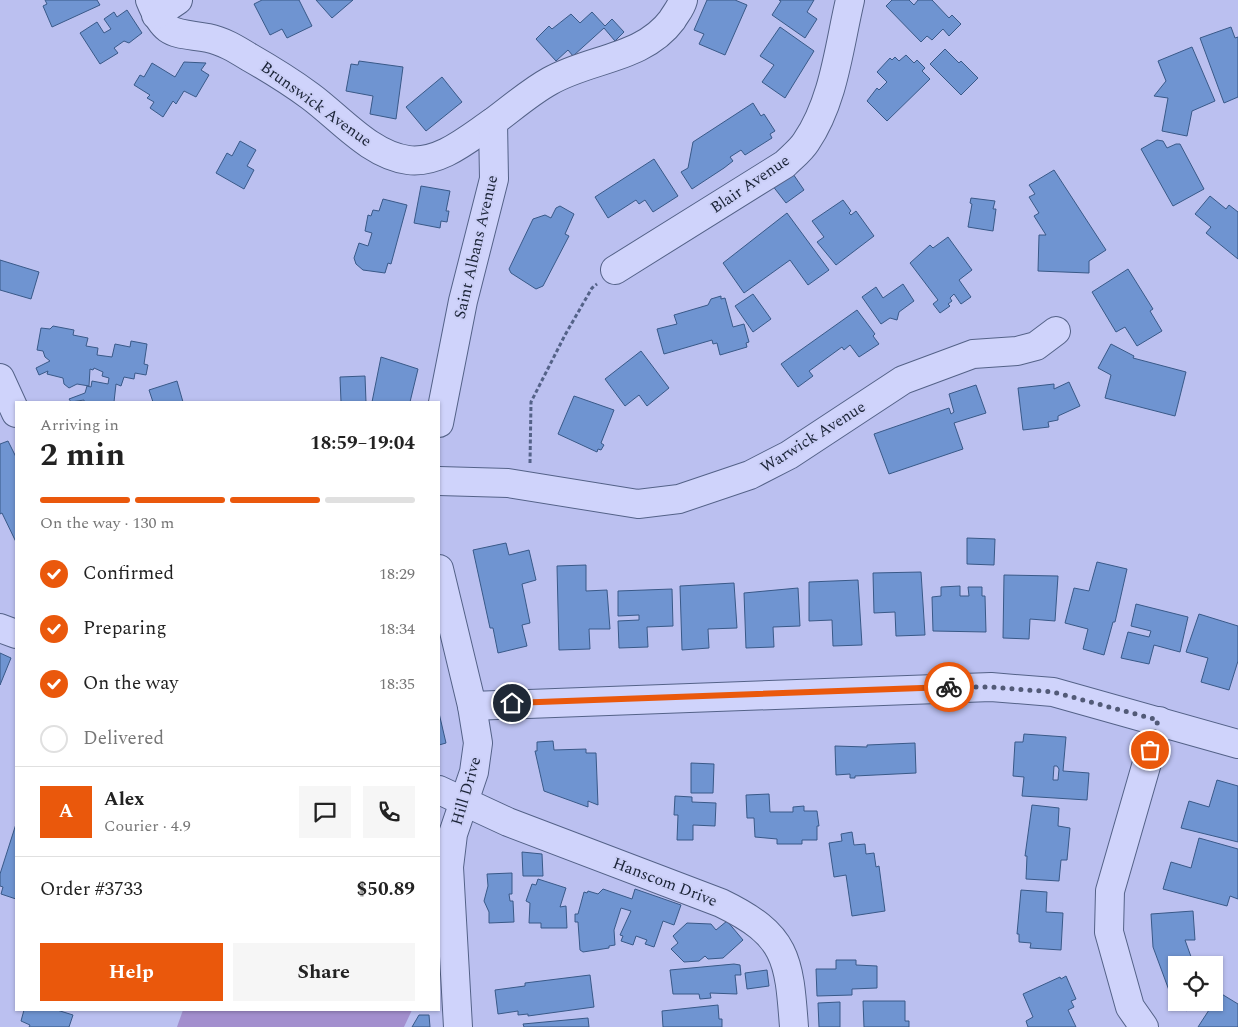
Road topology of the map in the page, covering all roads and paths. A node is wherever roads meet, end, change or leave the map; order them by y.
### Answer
1 (178, 0) edge
2 (683, 0) edge
3 (850, 0) edge
4 (153, 8) edge
5 (493, 122) junction
6 (615, 270) joint
7 (1056, 330) dead end
8 (0, 378) edge
9 (15, 411) edge
10 (440, 417) edge
11 (440, 481) edge
12 (529, 486) junction
13 (440, 573) edge
14 (0, 628) edge
15 (15, 634) edge
16 (472, 706) junction
17 (1158, 720) junction
18 (1238, 744) edge
19 (440, 790) edge
20 (464, 801) junction
21 (458, 1027) edge
22 (794, 1027) edge
23 (1144, 1027) edge

1 - 4 street
2 - 5 street
3 - 6 street, Blair Avenue
4 - 5 street, Brunswick Avenue
5 - 10 street, Saint Albans Avenue
6 - 12 path
7 - 12 street, Warwick Avenue
8 - 9 street
11 - 12 street, Warwick Avenue
13 - 16 street
14 - 15 street
16 - 17 street
16 - 20 street, Hill Drive
17 - 18 street
17 - 23 street
19 - 20 street, Hanscom Drive
20 - 21 street, Hill Drive
20 - 22 street, Hanscom Drive

